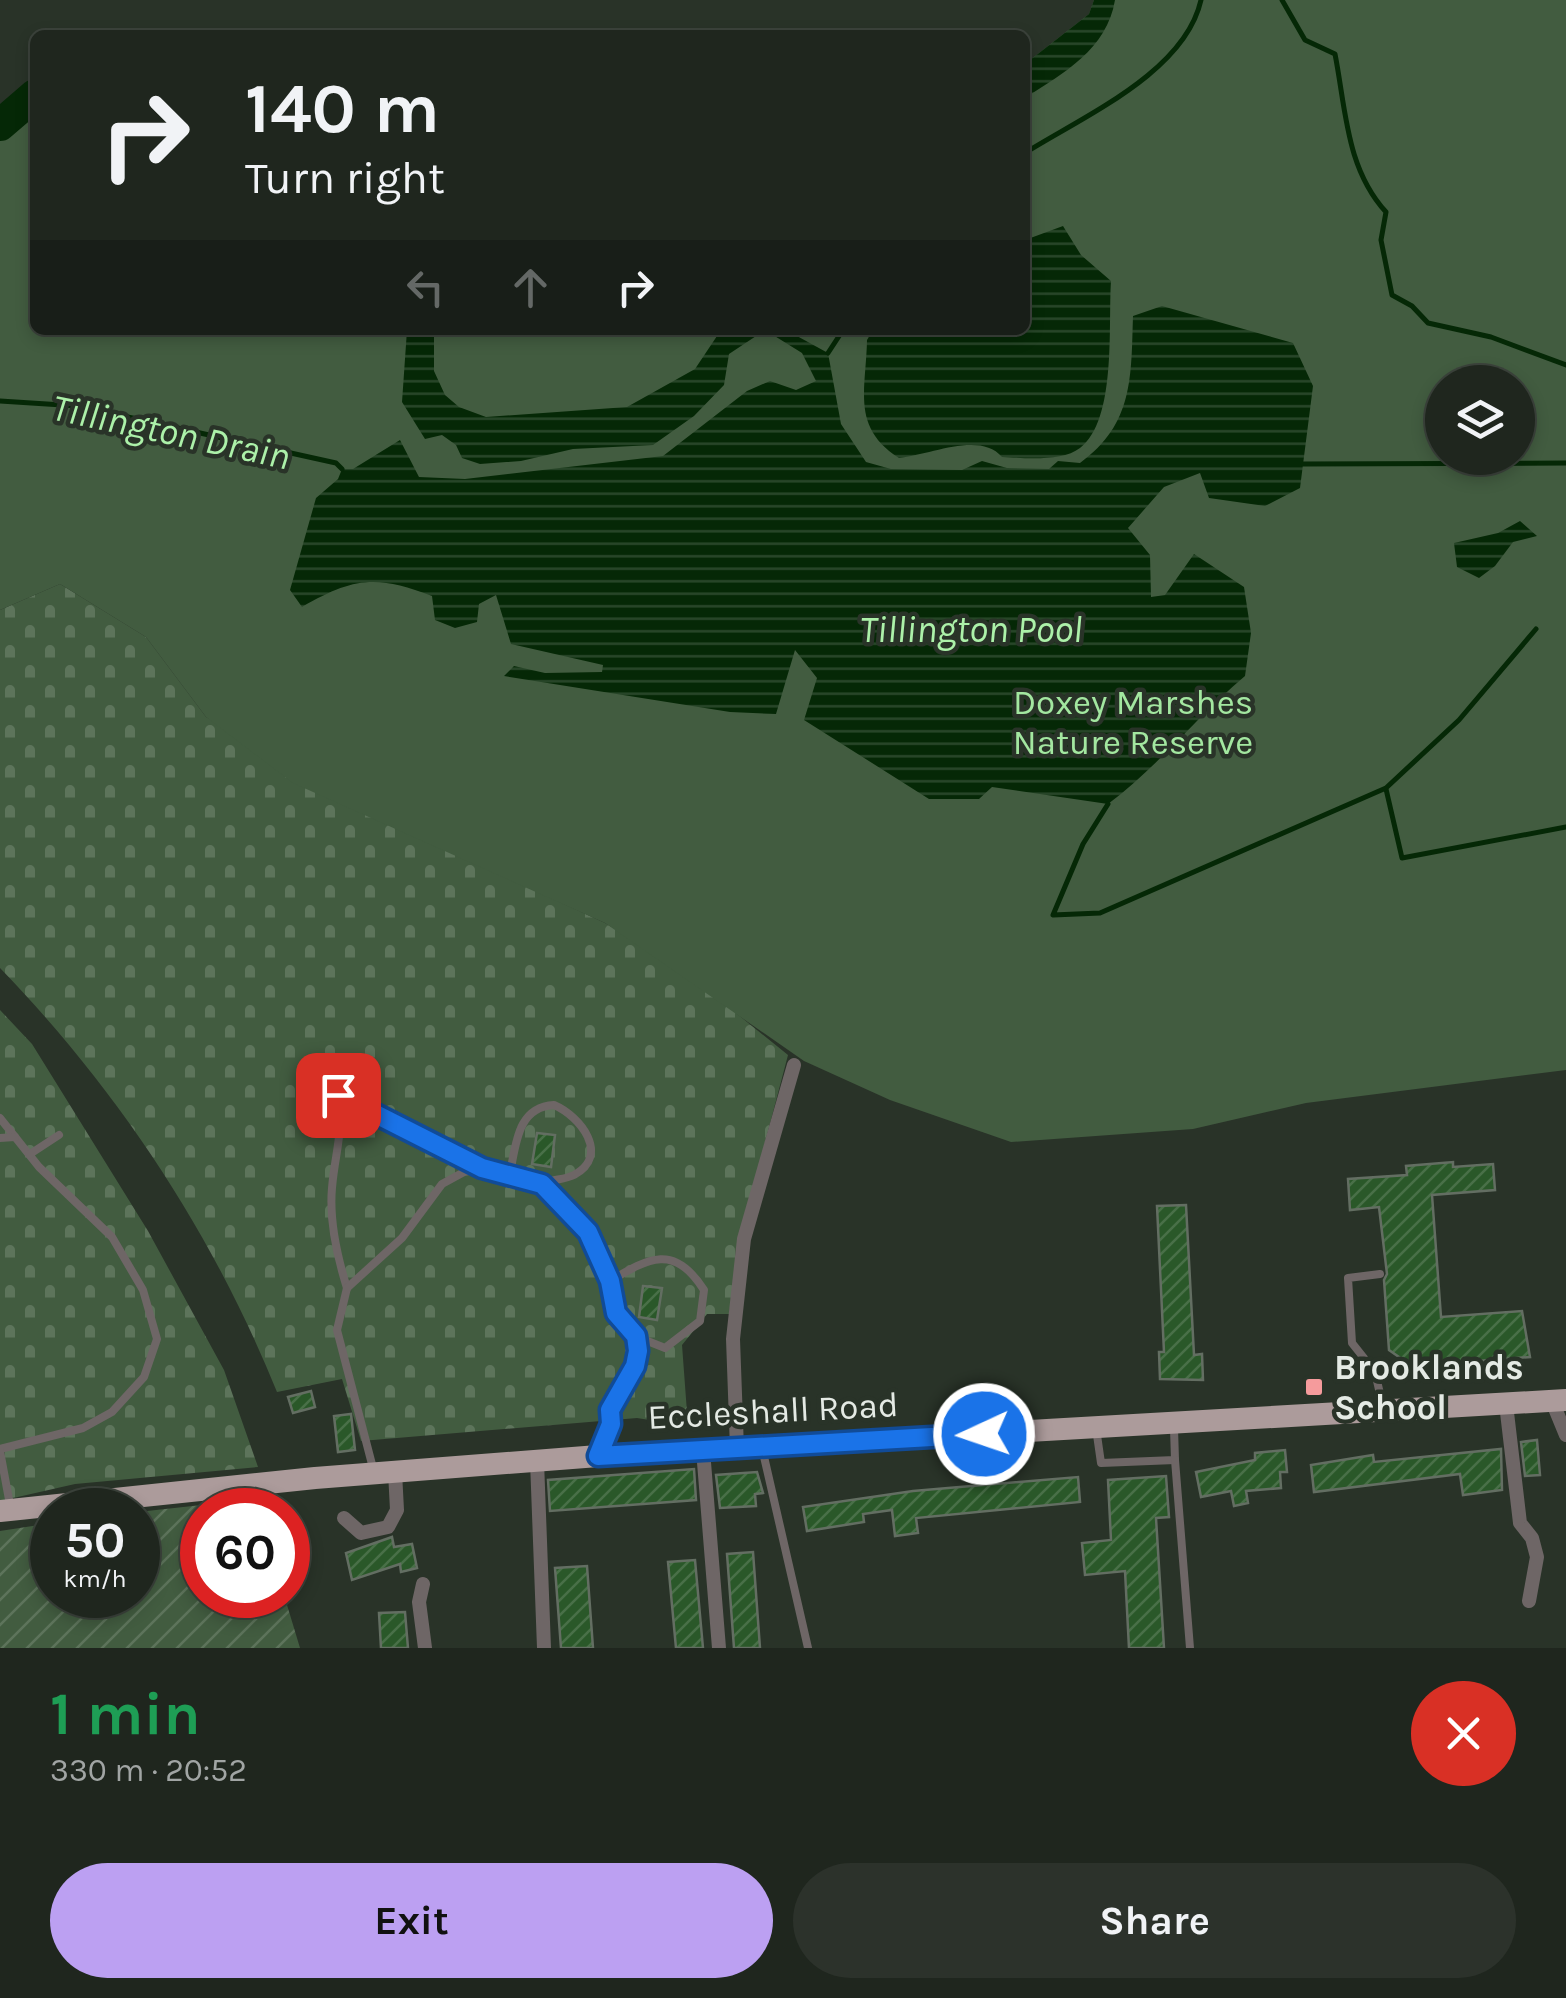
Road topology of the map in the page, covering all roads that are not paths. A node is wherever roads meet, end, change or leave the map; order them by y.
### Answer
1 (794, 1065) dead end
2 (0, 1118) edge
3 (58, 1134) dead end
4 (15, 1137) junction
5 (0, 1138) edge
6 (30, 1154) junction
7 (482, 1168) junction
8 (510, 1173) junction
9 (542, 1184) junction
10 (1380, 1274) dead end
11 (610, 1281) junction
12 (347, 1288) junction
13 (636, 1336) junction
14 (1559, 1400) edge
15 (1506, 1404) junction
16 (1383, 1407) junction
17 (1174, 1423) junction
18 (1096, 1428) junction
19 (1566, 1434) edge
20 (737, 1448) junction
21 (762, 1448) junction
22 (0, 1450) edge
23 (703, 1450) junction
24 (598, 1456) junction
25 (1176, 1460) junction
26 (537, 1461) junction
27 (385, 1472) junction
28 (5, 1510) edge
29 (344, 1518) dead end
30 (423, 1584) dead end
31 (1529, 1601) dead end
32 (424, 1648) edge
33 (544, 1648) edge
34 (718, 1648) edge
35 (808, 1648) edge
36 (1190, 1648) edge

1 - 20 street
2 - 4 lane
3 - 6 lane
4 - 5 lane
4 - 6 lane
6 - 22 lane
7 - 8 lane
7 - 12 lane
7 - 12 lane
8 - 9 lane
8 - 9 lane
9 - 11 lane
10 - 16 lane
11 - 13 lane
11 - 13 lane
12 - 27 lane
13 - 24 lane
14 - 15 main road, Eccleshall Road
14 - 19 street, Eccleshall Road
15 - 16 main road, Eccleshall Road
15 - 31 street
16 - 17 main road, Eccleshall Road
17 - 18 main road, Eccleshall Road
17 - 25 lane
18 - 21 main road, Eccleshall Road
18 - 25 lane
20 - 21 main road, Eccleshall Road
20 - 23 main road, Eccleshall Road
21 - 35 lane
22 - 28 lane
23 - 24 main road, Eccleshall Road
23 - 34 street
24 - 26 main road, Eccleshall Road
25 - 36 lane
26 - 27 main road, Eccleshall Road
26 - 33 street
27 - 28 main road, Eccleshall Road
27 - 29 street
30 - 32 street

